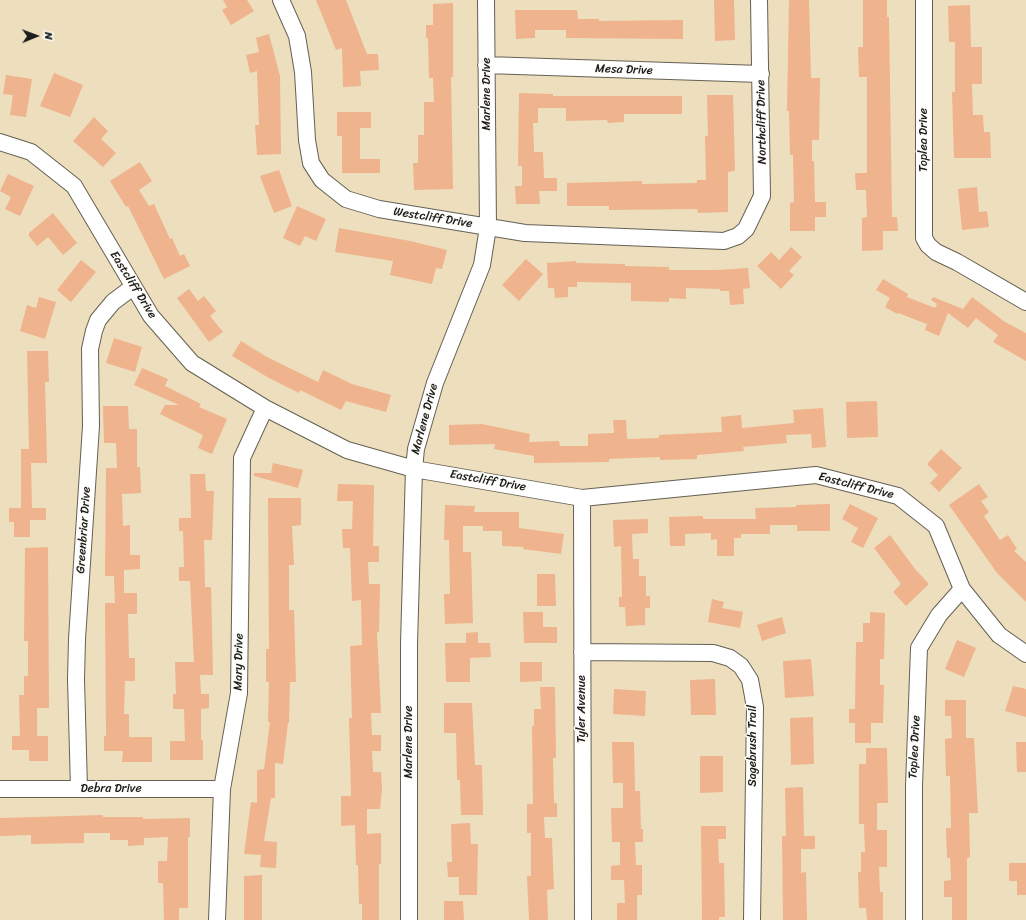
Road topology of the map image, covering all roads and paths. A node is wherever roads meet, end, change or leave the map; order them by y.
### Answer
1 (281, 0) edge
2 (486, 0) edge
3 (760, 0) edge
4 (924, 0) edge
5 (486, 65) junction
6 (761, 74) junction
7 (0, 142) edge
8 (488, 227) junction
9 (738, 236) joint
10 (133, 287) junction
11 (1026, 302) edge
12 (265, 408) junction
13 (414, 469) junction
14 (582, 498) junction
15 (962, 589) junction
16 (582, 652) junction
17 (1026, 654) edge
18 (0, 789) edge
19 (79, 789) junction
20 (222, 789) junction
21 (217, 920) edge
22 (409, 920) edge
23 (583, 920) edge
24 (752, 920) edge
25 (914, 920) edge

1 - 8 street, Westcliff Drive
2 - 5 street, Marlene Drive
3 - 6 street, Northcliff Drive
4 - 11 street, Toplea Drive
5 - 6 street, Mesa Drive
5 - 8 street, Marlene Drive
6 - 9 street, Northcliff Drive
7 - 10 street, Eastcliff Drive
8 - 9 street, Westcliff Drive
8 - 13 street, Marlene Drive
10 - 12 street, Eastcliff Drive
10 - 19 street, Greenbriar Drive
12 - 13 street, Eastcliff Drive
12 - 20 street, Mary Drive
13 - 14 street, Eastcliff Drive
13 - 22 street, Marlene Drive
14 - 15 street, Eastcliff Drive
14 - 16 street, Tyler Avenue
15 - 17 street, Eastcliff Drive
15 - 25 street, Toplea Drive
16 - 23 street, Tyler Avenue
16 - 24 street, Sagebrush Trail
18 - 19 street, Debra Drive
19 - 20 street, Debra Drive
20 - 21 street, Mary Drive

